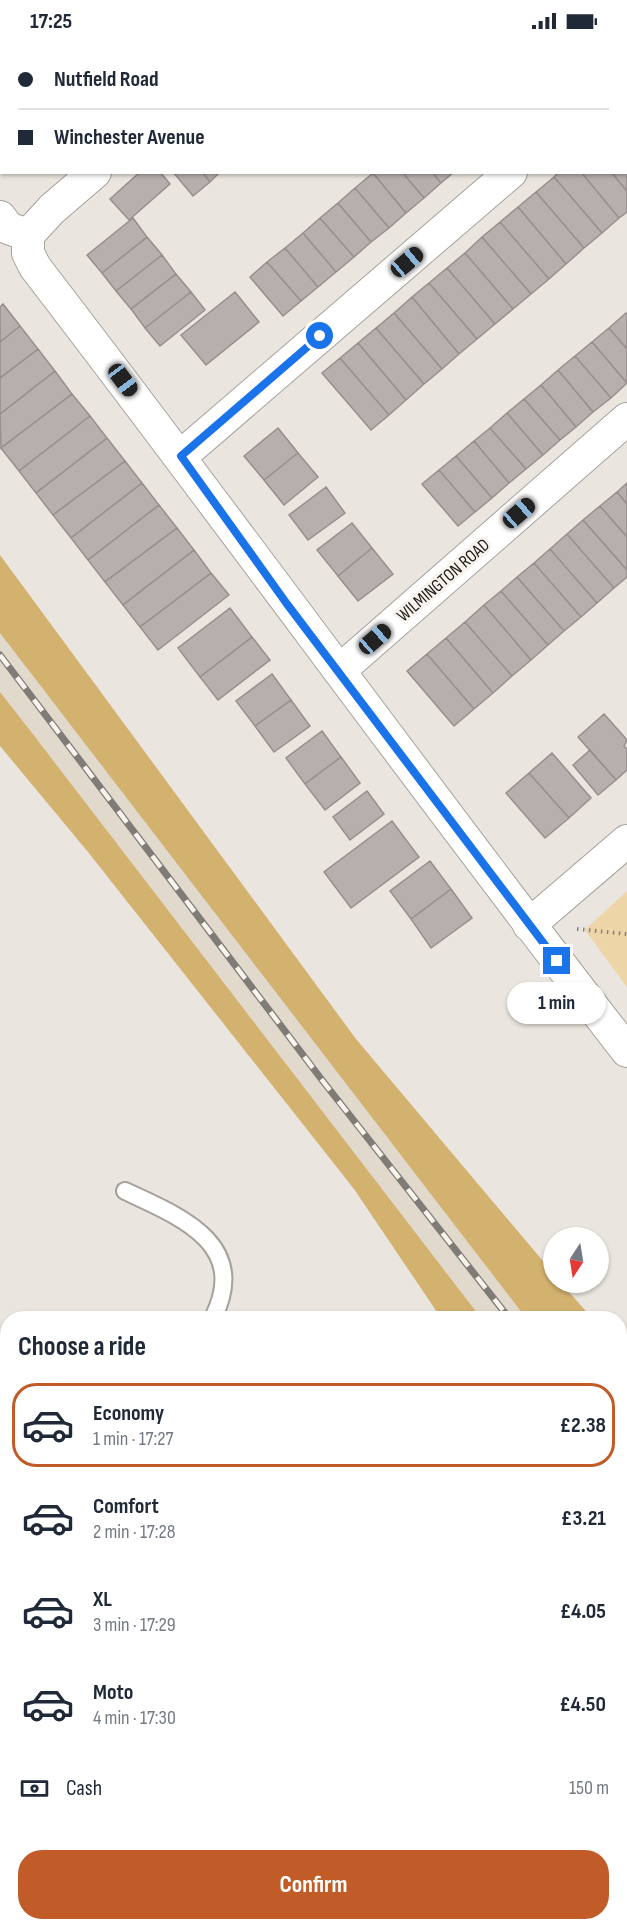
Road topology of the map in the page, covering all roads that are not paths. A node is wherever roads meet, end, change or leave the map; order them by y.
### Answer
1 (93, 174) edge
2 (509, 174) edge
3 (0, 217) edge
4 (28, 235) junction
5 (627, 419) edge
6 (181, 456) junction
7 (339, 671) junction
8 (627, 841) edge
9 (529, 925) junction
10 (627, 1051) edge
11 (125, 1191) dead end
12 (217, 1311) edge

1 - 4 street
2 - 6 street
3 - 4 street
4 - 6 street
5 - 7 street, WILMINGTON ROAD
6 - 7 street
7 - 9 street
8 - 9 street
9 - 10 street
11 - 12 lane

